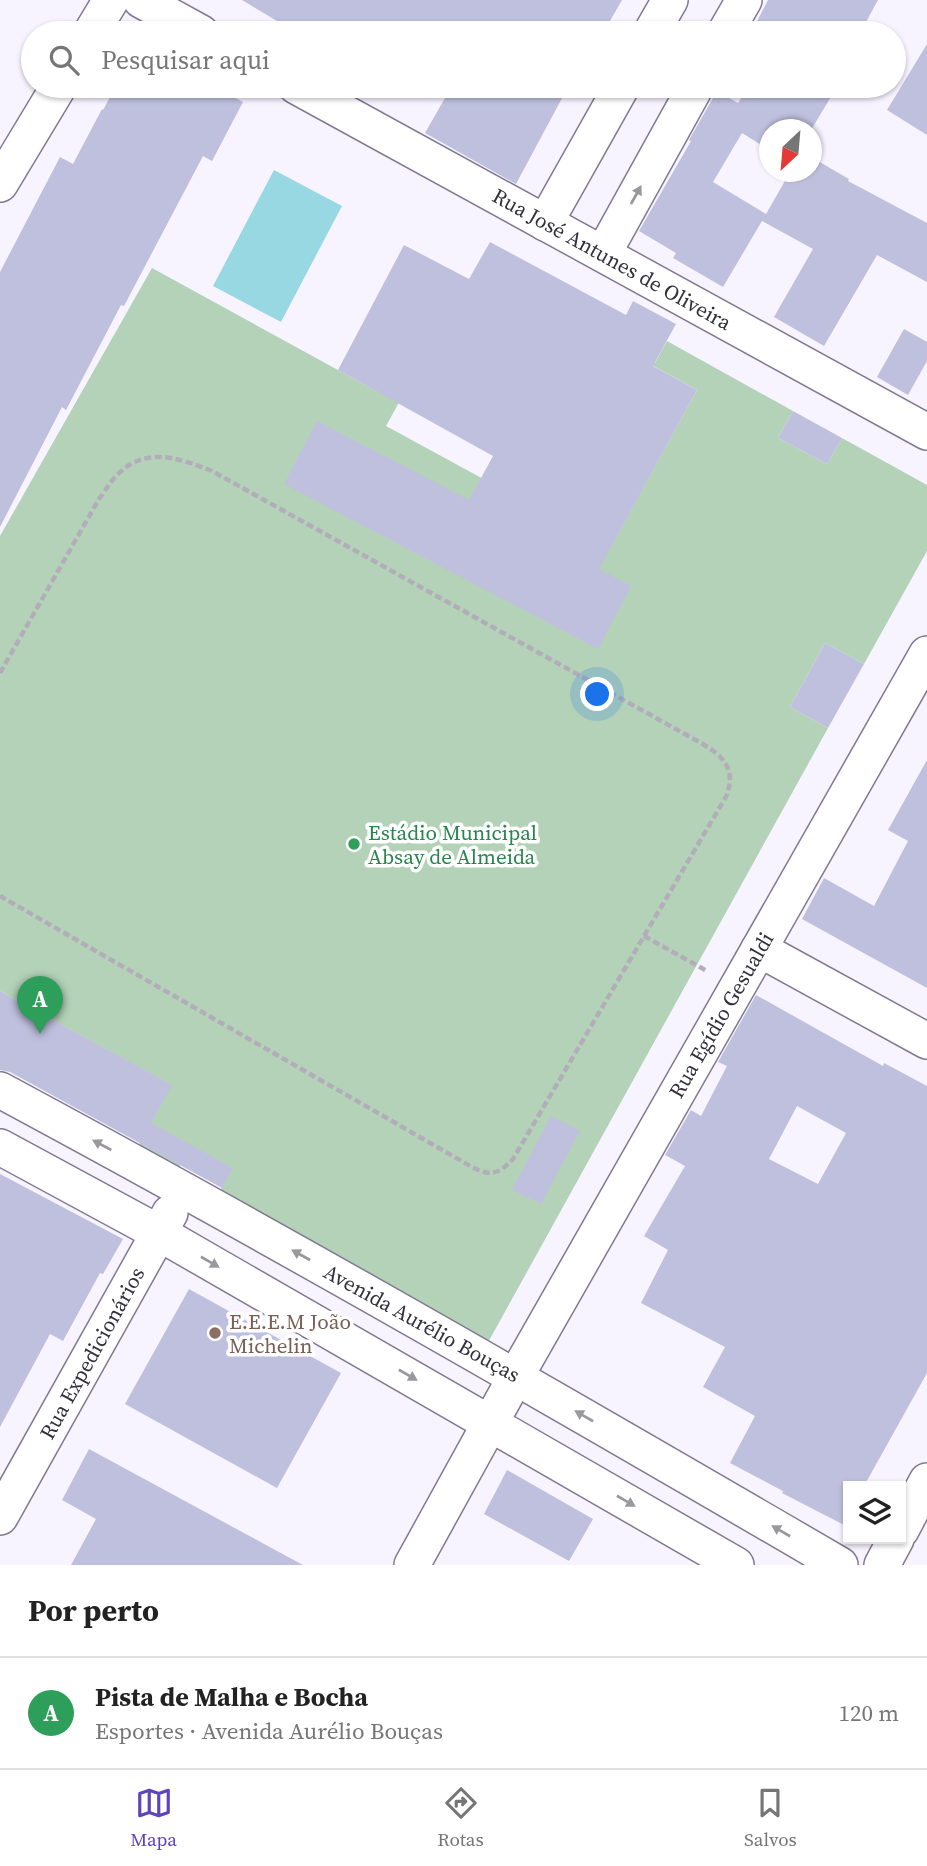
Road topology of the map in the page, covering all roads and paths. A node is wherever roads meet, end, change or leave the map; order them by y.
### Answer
1 (111, 0) edge
2 (141, 0) edge
3 (670, 0) edge
4 (744, 0) edge
5 (98, 21) edge
6 (179, 21) edge
7 (658, 21) edge
8 (732, 21) edge
9 (52, 98) edge
10 (318, 98) edge
11 (615, 98) edge
12 (689, 98) edge
13 (0, 184) edge
14 (545, 223) junction
15 (603, 254) junction
16 (927, 432) edge
17 (927, 654) edge
18 (0, 673) edge
19 (0, 896) edge
20 (644, 936) junction
21 (759, 949) junction
22 (737, 988) junction
23 (927, 1041) edge
24 (0, 1090) edge
25 (0, 1147) edge
26 (184, 1189) junction
27 (159, 1233) junction
28 (517, 1377) junction
29 (491, 1423) junction
30 (927, 1481) edge
31 (0, 1517) edge
32 (906, 1521) edge
33 (893, 1544) edge
34 (412, 1565) edge
35 (736, 1565) edge
36 (840, 1565) edge
37 (882, 1565) edge

1 - 5 street
2 - 6 street
3 - 7 street
4 - 8 street
9 - 13 street
10 - 14 street, Rua José Antunes de Oliveira
11 - 14 street
15 -> 12 street
14 - 15 street, Rua José Antunes de Oliveira
15 - 16 street, Rua José Antunes de Oliveira
17 - 21 street, Rua Egídio Gesualdi
18 - 20 path
19 - 20 path
20 - 22 path
21 - 22 street, Rua Egídio Gesualdi
21 - 23 street
22 - 28 street, Rua Egídio Gesualdi
26 -> 24 street, Avenida Aurélio Bouças
25 - 27 street
26 - 27 street, Rua Expedicionários
28 -> 26 street, Avenida Aurélio Bouças
27 -> 29 street
27 - 31 street, Rua Expedicionários
28 - 29 street, Rua Egídio Gesualdi
36 -> 28 street, Avenida Aurélio Bouças
29 - 34 street, Rua Egídio Gesualdi
29 -> 35 street
30 - 32 street
33 - 37 street

